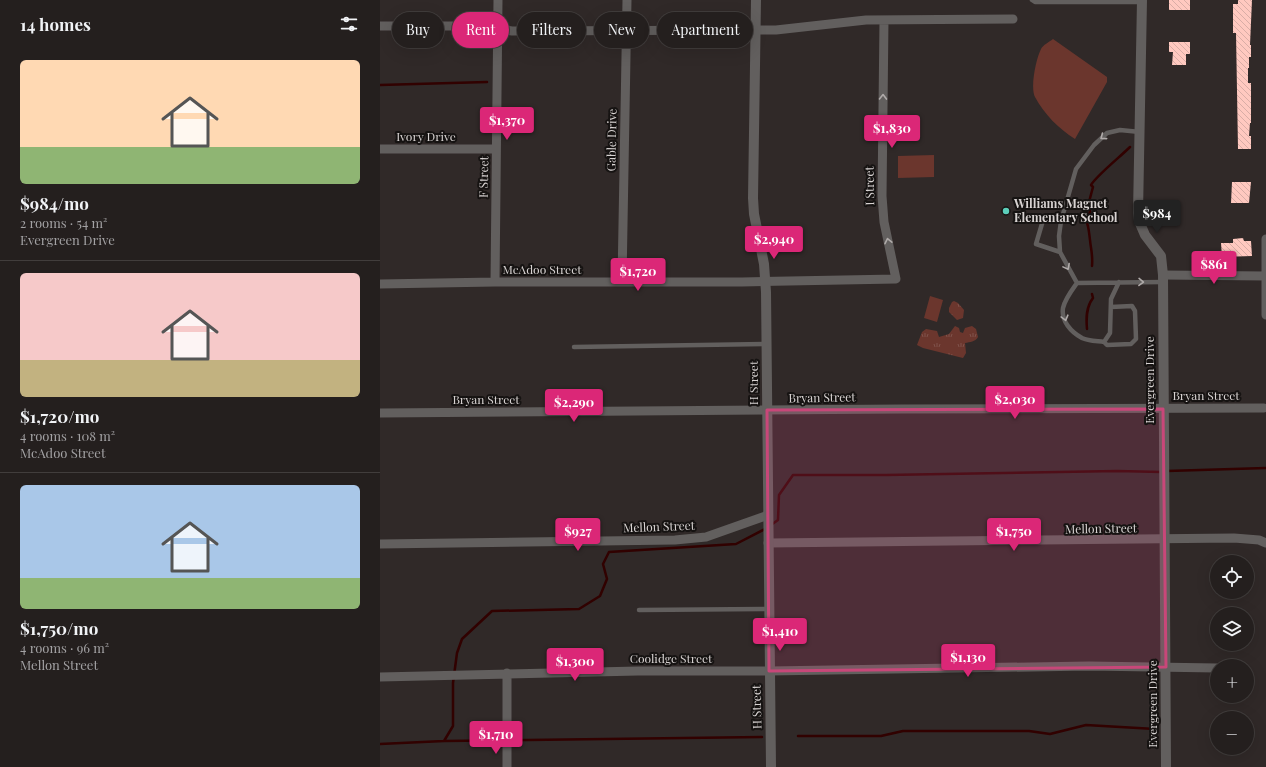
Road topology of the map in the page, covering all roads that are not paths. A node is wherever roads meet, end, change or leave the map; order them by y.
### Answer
1 (498, 0) edge
2 (627, 0) edge
3 (756, 0) edge
4 (1032, 0) edge
5 (1046, 1) edge
6 (1142, 1) edge
7 (498, 12) edge
8 (627, 12) edge
9 (1013, 19) dead end
10 (884, 20) junction
11 (380, 26) edge
12 (452, 26) edge
13 (509, 30) edge
14 (594, 30) edge
15 (649, 30) edge
16 (755, 31) junction
17 (498, 48) edge
18 (627, 48) edge
19 (1140, 132) junction
20 (380, 149) edge
21 (496, 149) junction
22 (1062, 221) junction
23 (1266, 239) edge
24 (1060, 252) junction
25 (1266, 275) edge
26 (896, 279) joint
27 (1163, 279) junction
28 (622, 281) junction
29 (765, 281) junction
30 (495, 282) junction
31 (1119, 282) junction
32 (1077, 283) junction
33 (380, 284) edge
34 (1111, 307) junction
35 (1266, 315) edge
36 (1104, 342) junction
37 (767, 344) junction
38 (574, 347) dead end
39 (1264, 408) dead end
40 (1163, 409) junction
41 (767, 410) junction
42 (380, 413) edge
43 (768, 518) junction
44 (768, 540) junction
45 (1165, 540) junction
46 (1266, 543) edge
47 (380, 544) edge
48 (769, 609) junction
49 (639, 610) dead end
50 (1166, 666) junction
51 (1210, 668) edge
52 (770, 672) junction
53 (507, 673) junction
54 (380, 677) edge
55 (507, 767) edge
56 (771, 767) edge
57 (1166, 767) edge

1 - 7 street, F Street
2 - 8 street, Gable Drive
3 - 16 street, H Street
4 - 5 lane
5 - 6 lane
6 - 19 street, Evergreen Drive
9 - 10 street
10 - 16 street
26 -> 10 street, I Street
11 - 12 street
13 - 14 street
15 - 16 street
16 - 29 street, H Street
17 - 21 street, F Street
18 - 28 street, Gable Drive
19 -> 22 lane
19 - 27 street, Evergreen Drive
20 - 21 street, Ivory Drive
21 - 30 street, F Street
22 - 24 lane
22 - 24 lane
23 - 25 street
24 -> 32 lane
25 - 27 street
25 - 35 street
26 - 29 street, McAdoo Street
31 -> 27 lane
27 - 40 street, Evergreen Drive
28 - 29 street, McAdoo Street
28 - 30 street, McAdoo Street
29 - 37 street, H Street
30 - 33 street, McAdoo Street
31 - 32 lane
31 - 34 lane
32 -> 36 lane
34 - 36 lane
34 - 36 lane
37 - 38 lane
37 - 41 street, H Street
39 - 40 street, Bryan Street
40 - 41 street, Bryan Street
40 - 45 street, Evergreen Drive
41 - 42 street, Bryan Street
41 - 43 street, H Street
43 - 44 street, H Street
43 - 47 street, Mellon Street
44 - 45 street, Mellon Street
44 - 48 street, H Street
45 - 46 street, Mellon Street
45 - 50 street, Evergreen Drive
48 - 49 lane
48 - 52 street, H Street
50 - 51 street, Coolidge Street
50 - 52 street, Coolidge Street
50 - 57 street, Evergreen Drive
52 - 53 street, Coolidge Street
52 - 56 street, H Street
53 - 54 street, Coolidge Street
53 - 55 street

